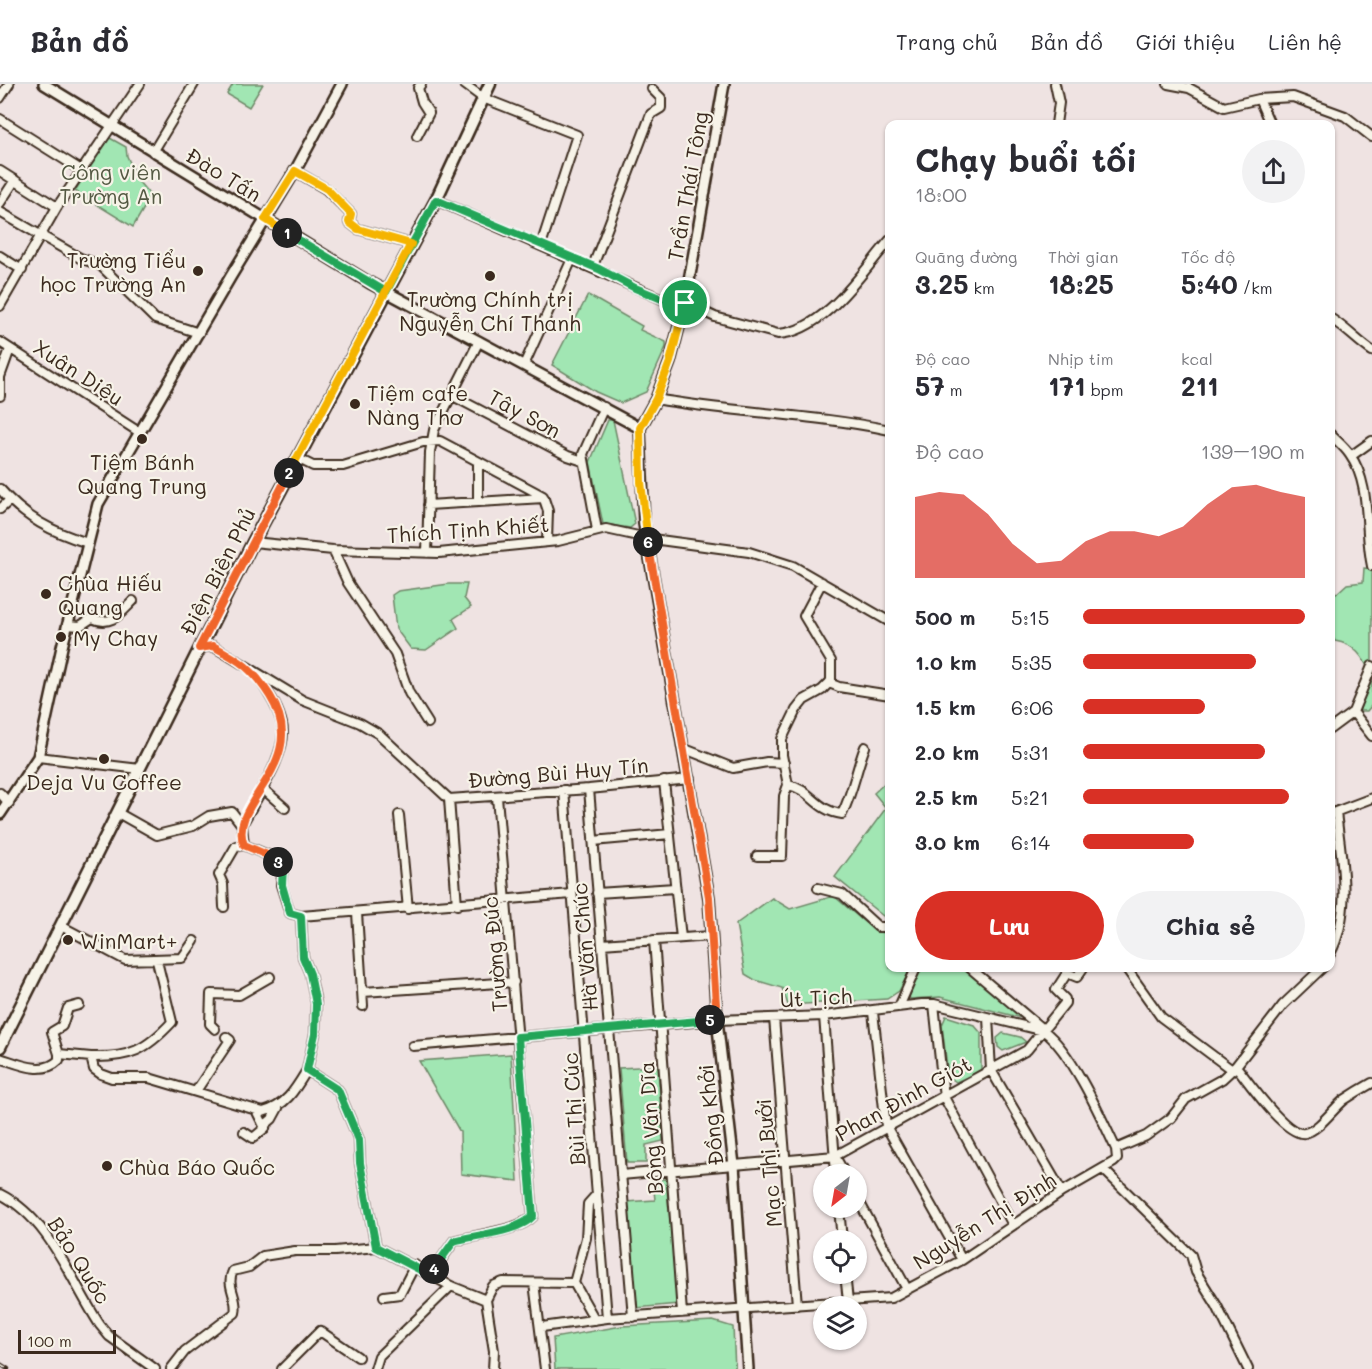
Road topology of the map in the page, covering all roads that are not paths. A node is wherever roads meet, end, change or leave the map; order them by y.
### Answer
1 (9, 84) edge
2 (140, 84) edge
3 (194, 84) edge
4 (342, 84) edge
5 (420, 84) edge
6 (464, 84) edge
7 (490, 84) edge
8 (724, 84) edge
9 (1055, 84) edge
10 (1168, 84) edge
11 (50, 86) edge
12 (652, 89) dead end
13 (0, 98) edge
14 (483, 98) junction
15 (1259, 99) junction
16 (0, 119) edge
17 (1057, 120) edge
18 (1268, 120) edge
19 (110, 125) junction
20 (417, 136) dead end
21 (1372, 137) edge
22 (153, 152) junction
23 (81, 170) junction
24 (0, 171) edge
25 (295, 171) junction
26 (15, 180) junction
27 (436, 200) junction
28 (0, 203) edge
29 (57, 207) junction
30 (0, 212) edge
31 (265, 219) junction
32 (40, 236) junction
33 (411, 244) junction
34 (541, 245) junction
35 (885, 246) edge
36 (0, 256) edge
37 (572, 259) junction
38 (593, 266) junction
39 (22, 270) junction
40 (386, 292) junction
41 (685, 303) junction
42 (0, 306) edge
43 (1335, 321) edge
44 (199, 333) junction
45 (0, 342) edge
46 (479, 342) junction
47 (10, 349) junction
48 (1372, 351) edge
49 (524, 365) junction
50 (0, 378) edge
51 (451, 395) junction
52 (0, 396) edge
53 (656, 399) junction
54 (604, 407) junction
55 (640, 428) junction
56 (885, 429) edge
57 (139, 432) junction
58 (432, 440) junction
59 (1335, 440) edge
60 (1372, 441) edge
61 (1351, 456) junction
62 (297, 458) junction
63 (583, 461) junction
64 (478, 462) junction
65 (1372, 483) edge
66 (1362, 485) junction
67 (0, 489) edge
68 (544, 498) junction
69 (9, 501) junction
70 (478, 502) junction
71 (428, 505) junction
72 (0, 509) edge
73 (597, 530) junction
74 (647, 538) junction
75 (253, 542) junction
76 (548, 542) junction
77 (88, 543) junction
78 (333, 550) junction
79 (426, 553) junction
80 (1372, 566) edge
81 (822, 582) junction
82 (133, 601) dead end
83 (885, 619) edge
84 (67, 625) junction
85 (199, 648) junction
86 (1372, 666) edge
87 (255, 672) junction
88 (829, 683) junction
89 (885, 694) edge
90 (1353, 712) junction
91 (428, 723) dead end
92 (1335, 725) edge
93 (1372, 736) edge
94 (866, 747) dead end
95 (685, 749) junction
96 (38, 757) junction
97 (784, 763) junction
98 (140, 769) junction
99 (690, 779) junction
100 (664, 781) junction
101 (788, 785) junction
102 (261, 788) junction
103 (589, 789) junction
104 (564, 790) junction
105 (0, 793) edge
106 (497, 797) junction
107 (1372, 798) edge
108 (448, 799) junction
109 (9, 803) junction
110 (285, 808) dead end
111 (1335, 812) edge
112 (118, 813) junction
113 (0, 814) edge
114 (399, 815) dead end
115 (242, 825) junction
116 (1335, 830) edge
117 (670, 834) junction
118 (593, 842) junction
119 (244, 845) junction
120 (757, 856) dead end
121 (675, 888) junction
122 (818, 888) dead end
123 (597, 893) junction
124 (572, 894) junction
125 (508, 901) junction
126 (457, 905) junction
127 (224, 908) dead end
128 (408, 909) junction
129 (357, 913) junction
130 (301, 916) junction
131 (61, 926) junction
132 (885, 927) edge
133 (711, 936) junction
134 (681, 938) junction
135 (654, 940) junction
136 (194, 941) dead end
137 (1335, 942) edge
138 (602, 944) junction
139 (157, 961) junction
140 (914, 972) edge
141 (975, 972) edge
142 (1068, 972) edge
143 (1068, 972) edge
144 (1080, 972) edge
145 (1128, 972) edge
146 (1318, 972) edge
147 (270, 977) dead end
148 (514, 982) junction
149 (363, 992) junction
150 (934, 1004) junction
151 (79, 1005) dead end
152 (363, 1006) dead end
153 (900, 1007) junction
154 (873, 1011) junction
155 (824, 1016) junction
156 (774, 1018) junction
157 (988, 1018) junction
158 (717, 1020) junction
159 (660, 1025) junction
160 (215, 1029) dead end
161 (609, 1030) junction
162 (1044, 1030) junction
163 (585, 1031) junction
164 (226, 1037) dead end
165 (518, 1037) junction
166 (413, 1046) dead end
167 (0, 1047) edge
168 (60, 1054) junction
169 (91, 1057) junction
170 (0, 1058) edge
171 (1234, 1068) junction
172 (307, 1070) junction
173 (991, 1070) junction
174 (1372, 1083) edge
175 (196, 1091) junction
176 (944, 1097) junction
177 (278, 1108) junction
178 (256, 1110) junction
179 (265, 1125) junction
180 (886, 1126) junction
181 (244, 1132) dead end
182 (1116, 1149) junction
183 (835, 1156) junction
184 (787, 1160) junction
185 (835, 1164) edge
186 (839, 1164) edge
187 (734, 1165) junction
188 (1103, 1169) junction
189 (672, 1171) junction
190 (621, 1175) junction
191 (1062, 1192) junction
192 (0, 1194) edge
193 (597, 1194) junction
194 (867, 1216) edge
195 (1012, 1225) junction
196 (376, 1247) junction
197 (962, 1260) junction
198 (415, 1265) junction
199 (430, 1275) junction
200 (574, 1282) junction
201 (534, 1283) junction
202 (451, 1286) junction
203 (907, 1289) junction
204 (384, 1296) dead end
205 (486, 1300) junction
206 (867, 1300) edge
207 (813, 1304) edge
208 (797, 1305) junction
209 (744, 1310) junction
210 (682, 1313) junction
211 (633, 1317) junction
212 (607, 1318) junction
213 (595, 1320) junction
214 (542, 1327) junction
215 (358, 1357) dead end
216 (155, 1369) edge
217 (171, 1369) edge
218 (282, 1369) edge
219 (375, 1369) edge
220 (493, 1369) edge
221 (545, 1369) edge
222 (748, 1369) edge
223 (1248, 1369) edge

1 - 13 street
2 - 19 street
3 - 22 street
4 - 25 street
5 - 20 street
6 - 14 street
7 - 14 main road, Điện Biên Phủ
8 - 41 street, Trần Thái Tông
9 - 17 street
10 - 15 street
11 - 19 street, Đào Tấn
12 - 38 street
14 - 27 main road, Điện Biên Phủ
14 - 34 street
15 - 18 street
15 - 21 street
16 - 23 street
19 - 22 street, Đào Tấn
19 - 23 street
22 - 31 street, Đào Tấn
23 - 29 street
24 - 26 street
25 - 31 street
25 - 33 street
26 - 28 street
26 - 29 street
27 - 33 main road, Điện Biên Phủ
27 - 34 street
29 - 32 street
30 - 32 street
31 - 40 street, Đào Tấn
31 - 44 street
32 - 39 street
32 - 44 street
33 - 40 main road, Điện Biên Phủ
34 - 37 street
35 - 41 street
36 - 39 street
37 - 38 street
37 - 49 street
38 - 41 street
39 - 42 street
40 - 46 street, Đào Tấn
40 - 62 main road, Điện Biên Phủ
41 - 53 street, Trần Thái Tông
43 - 48 street
44 - 57 street
45 - 47 street, Xuân Diệu
46 - 49 street, Đào Tấn
46 - 51 street
47 - 50 street
47 - 57 street, Xuân Diệu
49 - 54 street, Đào Tấn
50 - 52 street
51 - 58 street
51 - 63 street, Tây Sơn
53 - 55 street, Trần Thái Tông
53 - 56 street
54 - 55 street, Đào Tấn
54 - 63 street, Tây Sơn
55 - 74 street, Trần Thái Tông
57 - 77 street
58 - 62 street
58 - 64 street
58 - 71 street
59 - 61 street
60 - 61 street
61 - 66 street
62 - 75 main road, Điện Biên Phủ
63 - 73 street
64 - 68 street
64 - 70 street
65 - 66 street
66 - 80 street
67 - 69 street
68 - 70 street
68 - 76 street
69 - 72 street
69 - 77 street
70 - 71 street
71 - 79 street
73 - 74 street, Thích Tịnh Khiết
73 - 76 street, Thích Tịnh Khiết
74 - 81 street, Thích Tịnh Khiết
74 - 95 street, Đồng Khởi
75 - 78 street, Thích Tịnh Khiết
75 - 85 main road, Điện Biên Phủ
76 - 79 street, Thích Tịnh Khiết
77 - 84 street
78 - 79 street, Thích Tịnh Khiết
78 - 91 street
81 - 83 street, Thích Tịnh Khiết
81 - 88 street
82 - 84 street
84 - 96 street
85 - 87 street, Đường Bùi Huy Tín
85 - 98 main road, Điện Biên Phủ
86 - 90 street
87 - 102 street
87 - 108 street, Đường Bùi Huy Tín
88 - 89 street
88 - 97 street
90 - 92 street
90 - 93 street
94 - 101 street
95 - 97 street
95 - 99 street, Đồng Khởi
96 - 98 street
96 - 109 street
97 - 101 street
98 - 112 main road, Điện Biên Phủ
99 - 100 street, Đường Bùi Huy Tín
99 - 133 street, Đồng Khởi
100 - 103 street, Đường Bùi Huy Tín
100 - 117 street
101 - 120 street
102 - 110 street
102 - 115 street
103 - 104 street, Đường Bùi Huy Tín
103 - 118 street, Hà Văn Chúc
104 - 106 street, Đường Bùi Huy Tín
104 - 124 street, Bùi Thị Cúc
105 - 109 street
106 - 108 street, Đường Bùi Huy Tín
106 - 125 street, Trường Đúc
107 - 111 street
108 - 126 street
109 - 113 street
112 - 115 street
112 - 131 main road, Điện Biên Phủ
114 - 128 street
115 - 119 street
116 - 137 street
117 - 118 street
117 - 121 street
118 - 123 street, Hà Văn Chúc
119 - 127 street
119 - 130 street
121 - 123 street
121 - 134 street
122 - 132 street
123 - 138 street, Hà Văn Chúc
124 - 125 street
124 - 163 street, Bùi Thị Cúc
125 - 126 street
125 - 148 street, Trường Đúc
126 - 128 street
128 - 129 street
129 - 130 street
129 - 149 street
130 - 172 street
131 - 139 street
131 - 167 main road, Điện Biên Phủ
133 - 134 street
133 - 158 street, Đồng Khởi
134 - 135 street
135 - 138 street
135 - 159 street, Bông Văn Dĩa
136 - 139 street
138 - 161 street, Hà Văn Chúc
139 - 169 street
140 - 153 street
141 - 162 street
142 - 144 street, Phan Đình Giót
143 - 162 street, Phan Đình Giót
145 - 171 street
146 - 171 street
147 - 160 street
148 - 149 street
148 - 165 street, Trường Đúc
149 - 152 street
150 - 153 street, Út Tịch
150 - 157 street, Út Tịch
150 - 176 street
151 - 168 street
153 - 154 street, Út Tịch
154 - 155 street, Út Tịch
154 - 180 street
155 - 156 street, Út Tịch
155 - 183 street
156 - 158 street, Út Tịch
156 - 184 street, Mạc Thị Bưởi
157 - 162 street, Út Tịch
157 - 173 street
158 - 159 street, Út Tịch
158 - 187 street, Đồng Khởi
159 - 161 street, Út Tịch
159 - 189 street, Bông Văn Dĩa
161 - 163 street, Út Tịch
161 - 190 street, Hà Văn Chúc
162 - 173 street, Phan Đình Giót
162 - 182 street
163 - 165 street, Út Tịch
163 - 193 street, Bùi Thị Cúc
164 - 175 street
165 - 166 street, Út Tịch
165 - 199 street, Trường Đúc
168 - 169 street
168 - 170 street
169 - 175 street
171 - 174 street
171 - 182 street
172 - 177 street
172 - 196 street
173 - 176 street, Phan Đình Giót
173 - 191 street
175 - 178 street
176 - 180 street, Phan Đình Giót
176 - 195 street
177 - 178 street
177 - 179 street
178 - 179 street
179 - 181 street
180 - 183 street, Phan Đình Giót
180 - 197 street
182 - 188 street, Nguyễn Thị Định
183 - 184 street, Phan Đình Giót
183 - 185 street
183 - 186 street
184 - 187 street, Phan Đình Giót
184 - 208 street, Mạc Thị Bưởi
187 - 189 street, Phan Đình Giót
187 - 209 street, Đồng Khởi
188 - 191 street, Nguyễn Thị Định
188 - 223 street
189 - 190 street, Phan Đình Giót
189 - 210 street, Bông Văn Dĩa
190 - 211 street, Hà Văn Chúc
191 - 195 street, Nguyễn Thị Định
192 - 216 street, Bảo Quốc
193 - 200 street
193 - 212 street, Bùi Thị Cúc
194 - 203 street
195 - 197 street, Nguyễn Thị Định
196 - 198 street
196 - 217 street
197 - 203 street, Nguyễn Thị Định
198 - 199 street
198 - 204 street
199 - 202 street
200 - 201 street
200 - 213 street
201 - 205 street
201 - 214 street
202 - 205 street
202 - 219 street
203 - 206 street, Nguyễn Thị Định
205 - 220 street
207 - 208 street, Nguyễn Thị Định
208 - 209 street, Nguyễn Thị Định
209 - 210 street, Nguyễn Thị Định
209 - 222 street, Đồng Khởi
210 - 211 street, Nguyễn Thị Định
211 - 212 street, Nguyễn Thị Định
212 - 213 street, Nguyễn Thị Định
213 - 214 street, Nguyễn Thị Định
214 - 221 street
215 - 218 street

